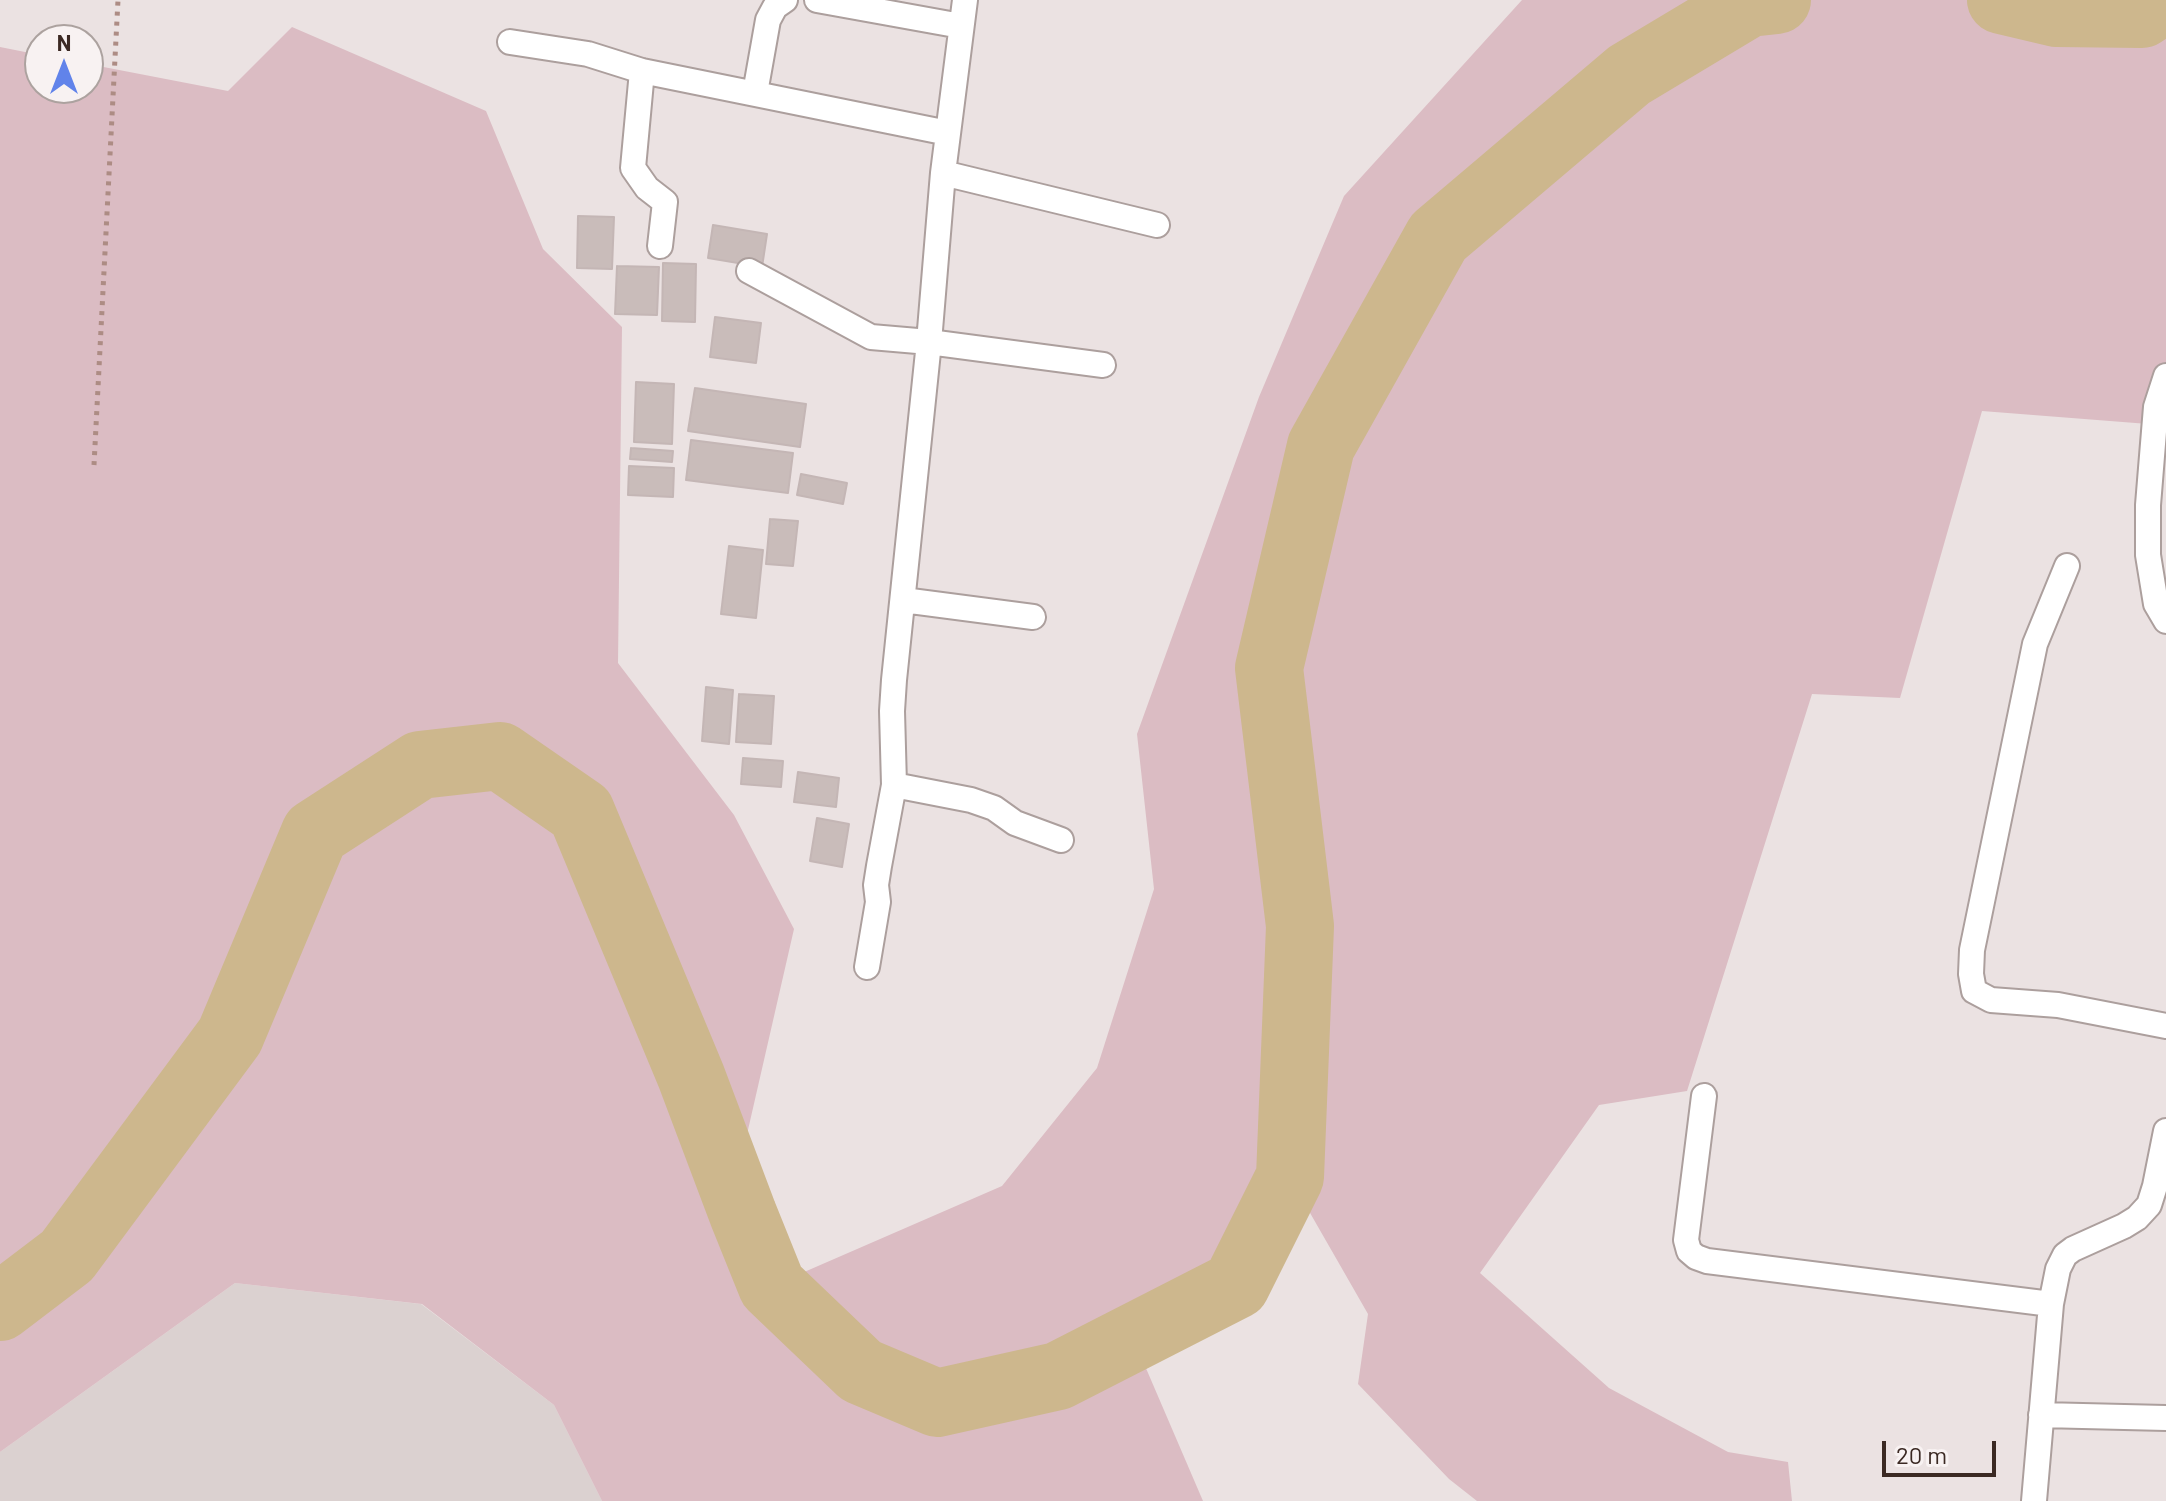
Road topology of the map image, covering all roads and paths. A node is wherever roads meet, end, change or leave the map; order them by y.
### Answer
1 (118, 0) edge
2 (785, 0) edge
3 (817, 0) edge
4 (965, 0) edge
5 (961, 26) junction
6 (510, 42) dead end
7 (642, 71) junction
8 (755, 93) junction
9 (948, 133) junction
10 (943, 173) junction
11 (1157, 225) dead end
12 (660, 246) dead end
13 (749, 271) dead end
14 (929, 342) junction
15 (1103, 365) dead end
16 (2166, 376) edge
17 (94, 465) dead end
18 (2067, 566) dead end
19 (903, 600) junction
20 (1033, 617) dead end
21 (2166, 621) edge
22 (894, 785) junction
23 (1061, 840) dead end
24 (867, 967) dead end
25 (2166, 1026) edge
26 (1704, 1096) dead end
27 (2166, 1131) edge
28 (2051, 1304) junction
29 (2041, 1415) junction
30 (2166, 1418) edge
31 (2034, 1501) edge

1 - 17 path
2 - 8 street
3 - 5 street
4 - 5 street
5 - 9 street
6 - 7 street
7 - 8 street
7 - 12 street
8 - 9 street
9 - 10 street
10 - 11 street
10 - 14 street
13 - 14 street
14 - 15 street
14 - 19 street
16 - 21 street
18 - 25 street
19 - 20 street
19 - 22 street
22 - 23 street
22 - 24 street
26 - 28 street
27 - 28 street
28 - 29 street
29 - 30 street
29 - 31 street

